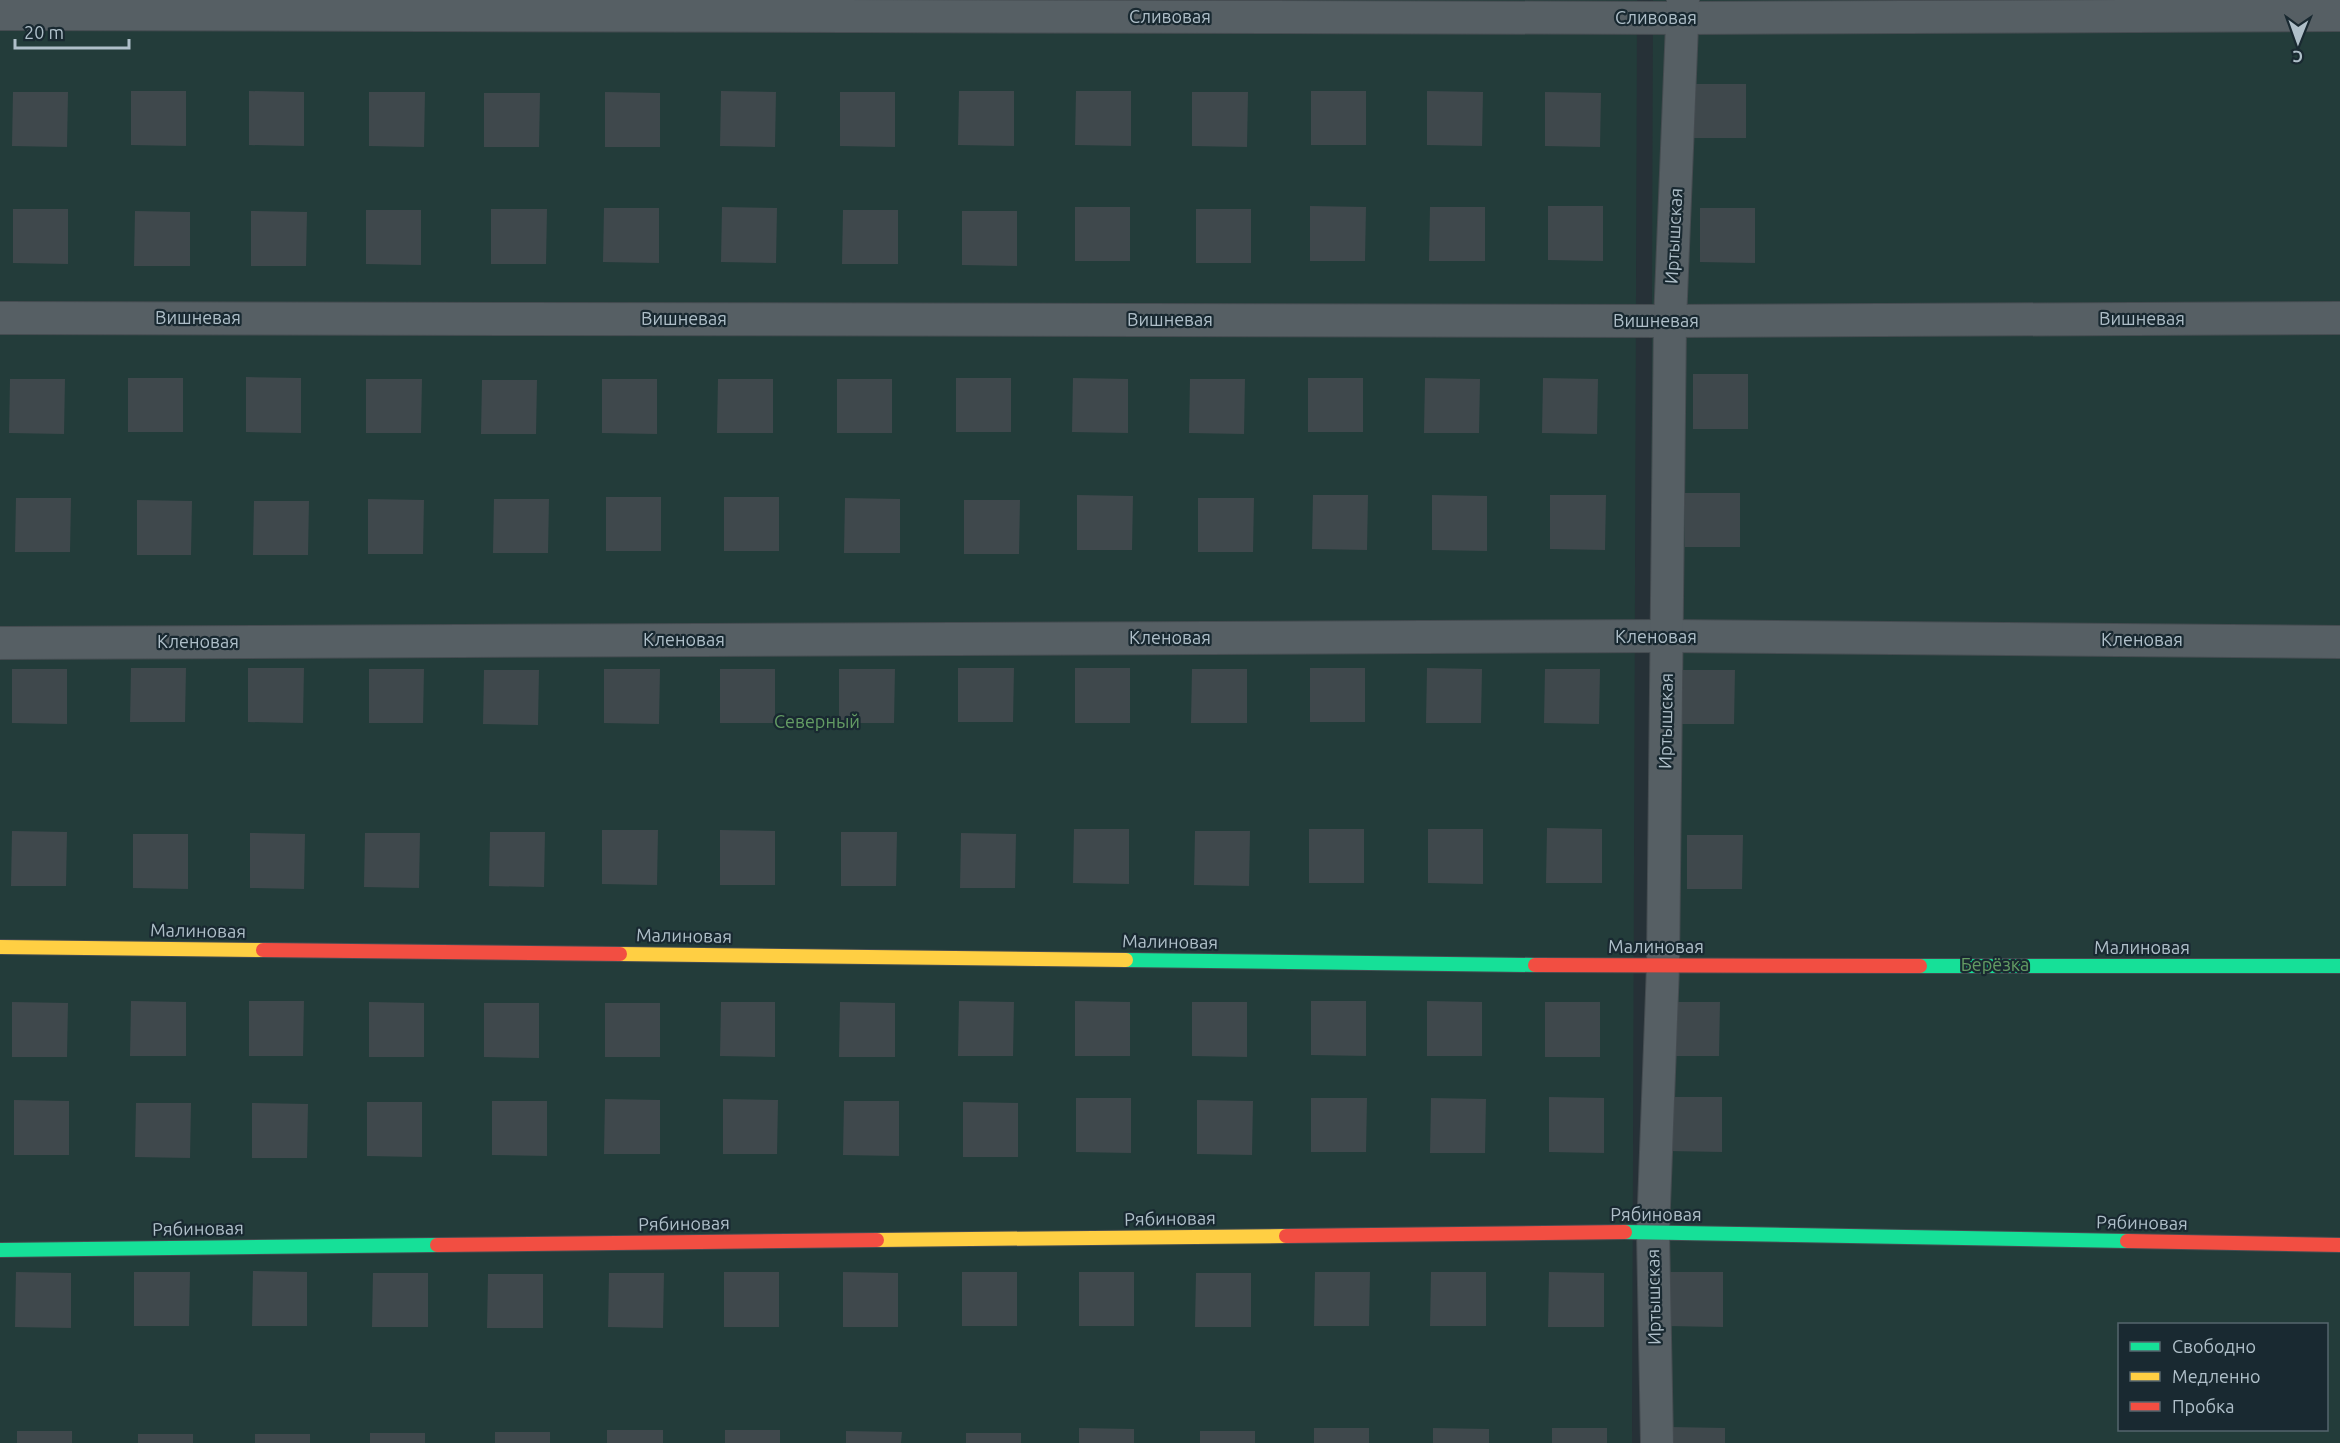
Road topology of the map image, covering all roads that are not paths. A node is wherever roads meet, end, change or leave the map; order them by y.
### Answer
1 (1683, 9) edge
2 (0, 14) edge
3 (2340, 15) edge
4 (0, 318) edge
5 (2340, 318) edge
6 (1670, 321) junction
7 (1667, 636) junction
8 (2340, 642) edge
9 (0, 643) edge
10 (0, 946) edge
11 (1663, 966) junction
12 (2340, 966) edge
13 (1653, 1232) junction
14 (2340, 1245) edge
15 (0, 1250) edge
16 (1657, 1443) edge

1 - 2 street, Сливовая
1 - 3 street, Сливовая
1 - 6 street, Иртышская
4 - 6 street, Вишневая
5 - 6 street, Вишневая
6 - 7 street, Иртышская
7 - 8 street, Кленовая
7 - 9 street, Кленовая
7 - 11 street, Иртышская
10 - 11 street, Малиновая
11 - 12 street, Малиновая
11 - 13 street, Иртышская
13 - 14 street, Рябиновая
13 - 15 street, Рябиновая
13 - 16 street, Иртышская

